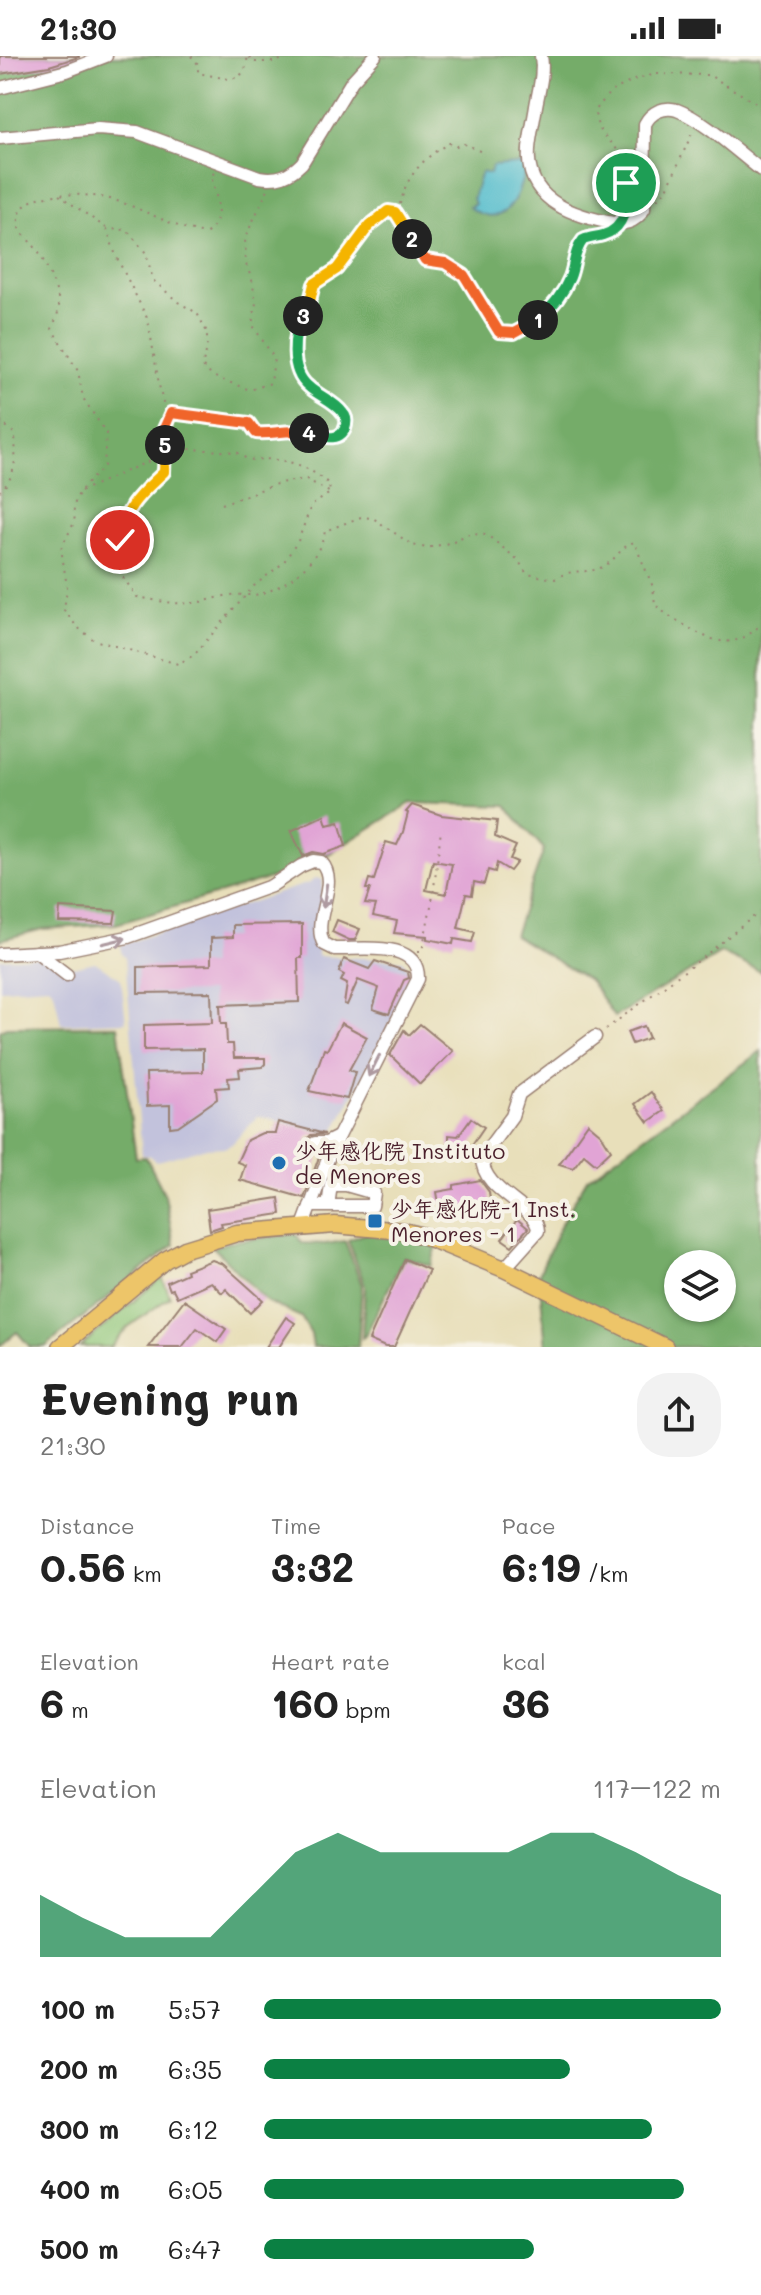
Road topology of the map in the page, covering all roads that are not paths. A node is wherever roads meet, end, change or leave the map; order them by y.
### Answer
1 (106, 56) edge
2 (375, 56) edge
3 (541, 56) edge
4 (0, 88) edge
5 (0, 138) edge
6 (761, 170) edge
7 (37, 952) junction
8 (0, 954) edge
9 (67, 975) dead end
10 (595, 1037) road end
11 (310, 1206) junction
12 (328, 1206) dead end
13 (303, 1226) junction
14 (504, 1269) junction
15 (60, 1347) edge
16 (665, 1347) edge

1 - 4 street
2 - 5 street
3 - 6 street
7 - 8 street
7 - 9 street
7 -> 11 street
10 - 14 street
11 - 12 street
11 - 13 street
13 - 14 main road
13 - 15 main road
14 - 16 main road

